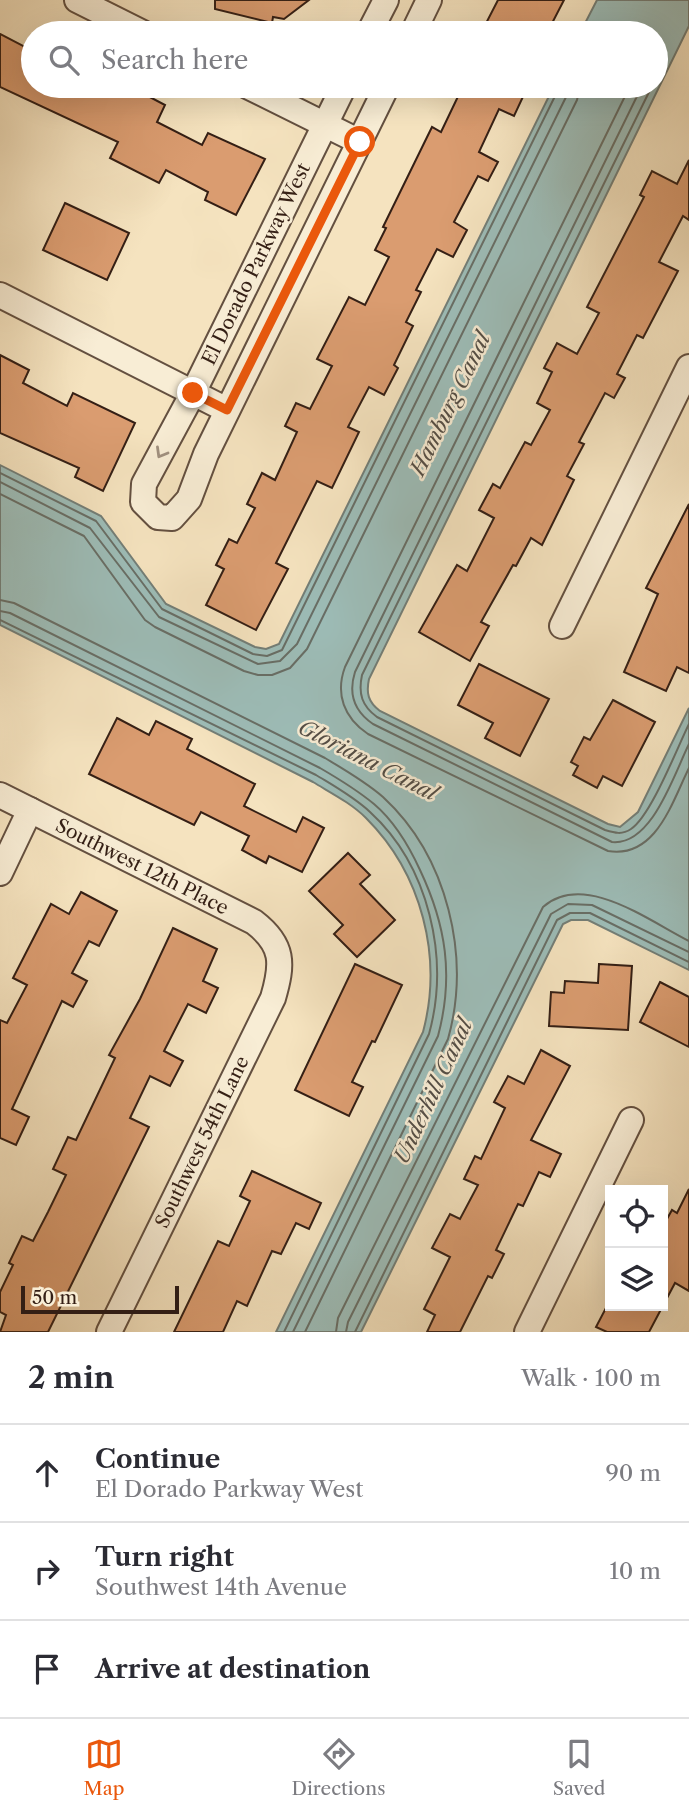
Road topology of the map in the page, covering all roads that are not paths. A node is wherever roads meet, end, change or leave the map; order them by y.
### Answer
1 (77, 0) edge
2 (386, 0) edge
3 (429, 0) edge
4 (119, 21) edge
5 (375, 21) edge
6 (419, 21) edge
7 (271, 98) edge
8 (338, 98) edge
9 (381, 98) edge
10 (324, 125) junction
11 (360, 142) junction
12 (0, 295) edge
13 (689, 366) edge
14 (193, 393) junction
15 (227, 410) junction
16 (562, 626) dead end
17 (0, 795) edge
18 (30, 810) junction
19 (0, 873) edge
20 (277, 947) joint
21 (631, 1120) dead end
22 (109, 1332) edge
23 (527, 1332) edge

1 - 4 street
2 - 5 street
3 - 6 street
7 - 10 street
8 - 10 street, El Dorado Parkway West
9 - 11 street, El Dorado Parkway West
10 - 11 street
10 - 14 street, El Dorado Parkway West
11 - 15 street, El Dorado Parkway West
12 - 14 street
13 - 16 street
14 - 15 street
14 -> 15 street, El Dorado Parkway West
17 - 18 street, Southwest 12th Place
18 - 19 street
18 - 20 street, Southwest 12th Place
20 - 22 street, Southwest 54th Lane
21 - 23 street

